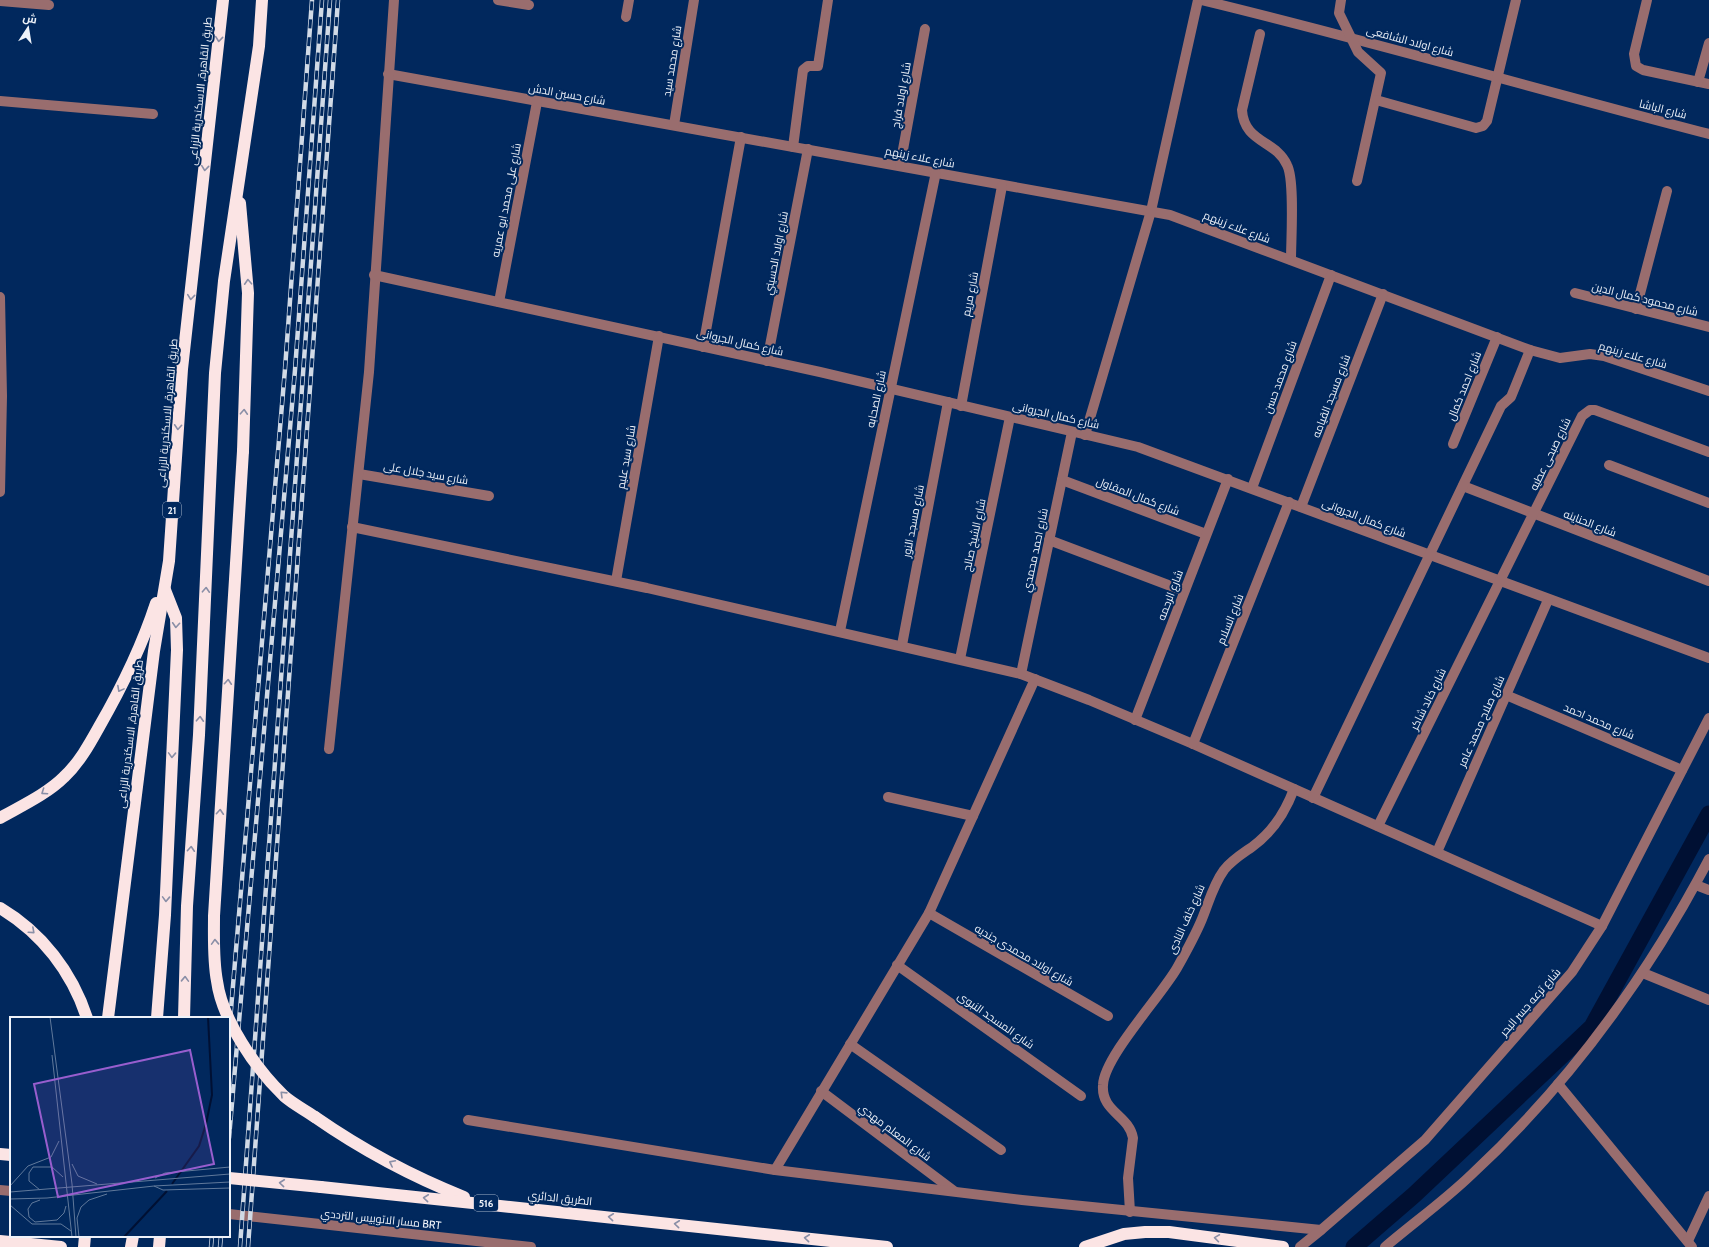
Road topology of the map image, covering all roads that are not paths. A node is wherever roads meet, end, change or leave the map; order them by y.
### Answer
1 (0, 0) edge
2 (223, 0) edge
3 (262, 0) edge
4 (394, 0) edge
5 (498, 0) edge
6 (629, 0) edge
7 (694, 0) edge
8 (828, 0) edge
9 (1198, 0) edge
10 (1201, 0) edge
11 (1341, 0) edge
12 (1516, 0) edge
13 (1647, 0) edge
14 (48, 5) dead end
15 (529, 5) dead end
16 (626, 17) dead end
17 (925, 29) dead end
18 (1260, 34) dead end
19 (1352, 38) junction
20 (1709, 43) edge
21 (388, 74) junction
22 (1499, 78) junction
23 (1698, 82) junction
24 (1709, 84) edge
25 (0, 100) edge
26 (1376, 100) junction
27 (537, 102) junction
28 (1611, 109) joint
29 (153, 114) dead end
30 (674, 125) junction
31 (1709, 134) edge
32 (741, 137) junction
33 (793, 147) junction
34 (808, 149) junction
35 (900, 166) junction
36 (936, 172) junction
37 (1357, 181) dead end
38 (238, 182) junction
39 (1002, 186) junction
40 (1667, 191) dead end
41 (1151, 211) junction
42 (1291, 260) junction
43 (1331, 274) junction
44 (374, 275) junction
45 (1575, 293) dead end
46 (1383, 294) junction
47 (0, 297) edge
48 (499, 302) junction
49 (1636, 309) junction
50 (1709, 327) edge
51 (659, 336) junction
52 (1497, 337) junction
53 (703, 347) junction
54 (1530, 350) junction
55 (767, 361) junction
56 (891, 389) junction
57 (1709, 391) edge
58 (1, 396) edge
59 (948, 402) junction
60 (962, 406) junction
61 (1010, 417) junction
62 (1072, 432) junction
63 (1085, 434) junction
64 (1453, 444) dead end
65 (1709, 452) edge
66 (0, 455) edge
67 (1609, 466) dead end
68 (359, 474) junction
69 (1228, 479) junction
70 (1062, 480) junction
71 (1463, 486) junction
72 (1252, 488) junction
73 (0, 492) edge
74 (489, 496) dead end
75 (1289, 502) junction
76 (1709, 503) edge
77 (1301, 507) junction
78 (1534, 514) junction
79 (352, 527) junction
80 (1206, 534) junction
81 (1049, 540) junction
82 (1429, 556) junction
83 (169, 561) junction
84 (616, 581) junction
85 (1709, 581) edge
86 (1499, 582) junction
87 (164, 588) junction
88 (1184, 591) junction
89 (1548, 600) junction
90 (840, 631) junction
91 (902, 645) junction
92 (1709, 658) edge
93 (960, 659) junction
94 (1021, 674) junction
95 (1035, 678) junction
96 (1506, 695) junction
97 (1709, 718) edge
98 (1135, 720) junction
99 (1193, 744) junction
100 (329, 749) dead end
101 (1682, 770) junction
102 (1294, 789) junction
103 (888, 797) dead end
104 (1313, 798) junction
105 (973, 816) junction
106 (0, 818) edge
107 (1378, 826) junction
108 (1437, 852) junction
109 (1709, 859) edge
110 (1696, 885) junction
111 (1709, 890) edge
112 (0, 908) edge
113 (928, 913) junction
114 (1602, 926) junction
115 (897, 965) junction
116 (1643, 973) junction
117 (1709, 1000) edge
118 (1108, 1016) dead end
119 (87, 1017) edge
120 (108, 1017) edge
121 (157, 1017) edge
122 (184, 1017) edge
123 (229, 1017) edge
124 (230, 1019) edge
125 (850, 1044) junction
126 (1558, 1084) junction
127 (821, 1091) junction
128 (1081, 1096) dead end
129 (468, 1120) dead end
130 (1002, 1150) dead end
131 (0, 1154) edge
132 (10, 1155) edge
133 (775, 1170) junction
134 (230, 1178) edge
135 (0, 1190) edge
136 (10, 1191) edge
137 (955, 1192) junction
138 (1709, 1196) edge
139 (478, 1203) junction
140 (1130, 1212) junction
141 (230, 1214) edge
142 (1321, 1230) junction
143 (85, 1237) edge
144 (133, 1237) edge
145 (160, 1237) edge
146 (0, 1241) edge
147 (1690, 1244) edge
148 (61, 1247) edge
149 (84, 1247) edge
150 (131, 1247) edge
151 (159, 1247) edge
152 (531, 1247) edge
153 (887, 1247) edge
154 (1085, 1247) edge
155 (1284, 1247) edge
156 (1300, 1247) edge
157 (1385, 1247) edge

1 - 14 street
2 -> 83 highway, طريق القاهرة, الاسكندرية الزراعى / 21
3 - 38 highway
4 - 21 street
5 - 15 street
6 - 16 street
7 - 30 street, شارع محمد سيد
8 - 33 street
9 - 41 street
10 - 19 street, شارع اولاد الشافعى
11 - 19 street
12 - 22 street
13 - 23 street
17 - 35 street, شارع اولاد فراج
18 - 42 street
19 - 22 street, شارع اولاد الشافعى
19 - 26 street
20 - 23 street
21 - 27 street, شارع حسين الدش
21 - 44 street
22 - 26 street
22 - 28 street, شارع اولاد الشافعى
23 - 24 street
25 - 29 street
26 - 37 street
27 - 30 street, شارع حسين الدش
27 - 48 street, شارع على محمد ابو عمريه
28 - 31 street, شارع الباشا
30 - 32 street, شارع حسين الدش
32 - 33 street, شارع علاء زينهم
32 - 53 street
33 - 34 street, شارع علاء زينهم
34 - 35 street, شارع علاء زينهم
34 - 55 street, شارع اولاد الحسيني
35 - 36 street, شارع علاء زينهم
36 - 39 street, شارع علاء زينهم
36 - 56 street, شارع الصحابه
122 -> 38 highway
123 -> 38 highway, bridge
39 - 41 street, شارع علاء زينهم
39 - 60 street, شارع مريم
40 - 49 street
41 - 42 street, شارع علاء زينهم
41 - 63 street
42 - 43 street, شارع علاء زينهم
43 - 46 street, شارع علاء زينهم
43 - 72 street, شارع محمد حسن
44 - 48 street, شارع كمال الجروانى
44 - 68 street
45 - 49 street, شارع محمود كمال الدين
46 - 52 street, شارع علاء زينهم
46 - 77 street, شارع مسجد القيامه
47 - 58 street
48 - 51 street, شارع كمال الجروانى
49 - 50 street, شارع محمود كمال الدين
51 - 53 street, شارع كمال الجروانى
51 - 84 street, شارع سيد عليم
52 - 54 street, شارع علاء زينهم
52 - 64 street, شارع احمد كمال
53 - 55 street, شارع كمال الجروانى
54 - 57 street, شارع علاء زينهم
54 - 71 street
55 - 56 street, شارع كمال الجروانى
56 - 59 street, شارع كمال الجروانى
56 - 90 street, شارع الصحابه
58 - 66 street
59 - 60 street, شارع كمال الجروانى
59 - 91 street, شارع مسجد النور
60 - 61 street, شارع كمال الجروانى
61 - 62 street, شارع كمال الجروانى
61 - 93 street, شارع الشيخ صالح
62 - 63 street, شارع كمال الجروانى
62 - 70 street, شارع احمد محمدي
63 - 69 street, شارع كمال الجروانى
65 - 78 street, شارع صبحى عطيه
66 - 73 street
67 - 76 street
68 - 74 street, شارع سيد جلال على
68 - 79 street
69 - 72 street, شارع كمال الجروانى
69 - 80 street, شارع الرحمه
70 - 80 street, شارع كمال المقاول
70 - 81 street, شارع احمد محمدي
71 - 78 street, شارع الحناينه
71 - 82 street
72 - 75 street, شارع كمال الجروانى
75 - 77 street, شارع كمال الجروانى
75 - 99 street, شارع السلام
77 - 82 street, شارع كمال الجروانى
78 - 85 street, شارع الحناينه
78 - 86 street, شارع صبحى عطيه
79 - 84 street
79 - 100 street
80 - 88 street, شارع الرحمه
81 - 88 street
81 - 94 street, شارع احمد محمدي
82 - 86 street, شارع كمال الجروانى
82 - 104 street
83 - 87 highway, طريق القاهرة, الاسكندرية الزراعى / 21
83 -> 106 highway
84 - 90 street
86 - 89 street, شارع كمال الجروانى
86 - 107 street, شارع خالد شاكر
87 - 120 highway, طريق القاهرة, الاسكندرية الزراعى / 21
87 -> 121 highway
88 - 98 street, شارع الرحمه
89 - 92 street, شارع كمال الجروانى
89 - 96 street, شارع صلاح محمد عامر
90 - 91 street
91 - 93 street
93 - 94 street
94 - 95 street
95 - 98 street
95 - 105 street
96 - 101 street, شارع محمد احمد
96 - 108 street, شارع صلاح محمد عامر
97 - 101 street, شارع ترعه جسر البحر
98 - 99 street
99 - 102 street
101 - 114 street, شارع ترعه جسر البحر
102 - 104 street
102 - 140 street, شارع خلف النادى
103 - 105 street
104 - 107 street
105 - 113 street
107 - 108 street
108 - 114 street
109 - 110 street
110 - 111 street
110 - 116 street
112 -> 119 highway
113 - 115 street
113 - 118 street, شارع اولاد محمدى جنديه
114 - 142 street, شارع ترعه جسر البحر
115 - 125 street
115 - 128 street, شارع المسجد النبوى
116 - 117 street
116 - 126 street
139 -> 124 highway, bridge
125 - 127 street
125 - 130 street
126 - 147 street
126 - 157 street
127 - 133 street
127 - 137 street, شارع المعلم مهدي
129 - 133 street
131 - 132 highway
133 - 137 street
139 -> 134 highway, الطريق الدائري / 516, bridge
135 - 136 street
137 - 140 street
138 - 147 street
153 -> 139 highway, الطريق الدائري / 516
140 - 142 street
141 - 152 street, مسار الاتوبيس الترددي BRT
142 - 156 street, شارع ترعه جسر البحر
143 - 149 highway
144 - 150 highway
145 - 151 highway
146 - 148 highway
155 -> 154 highway

